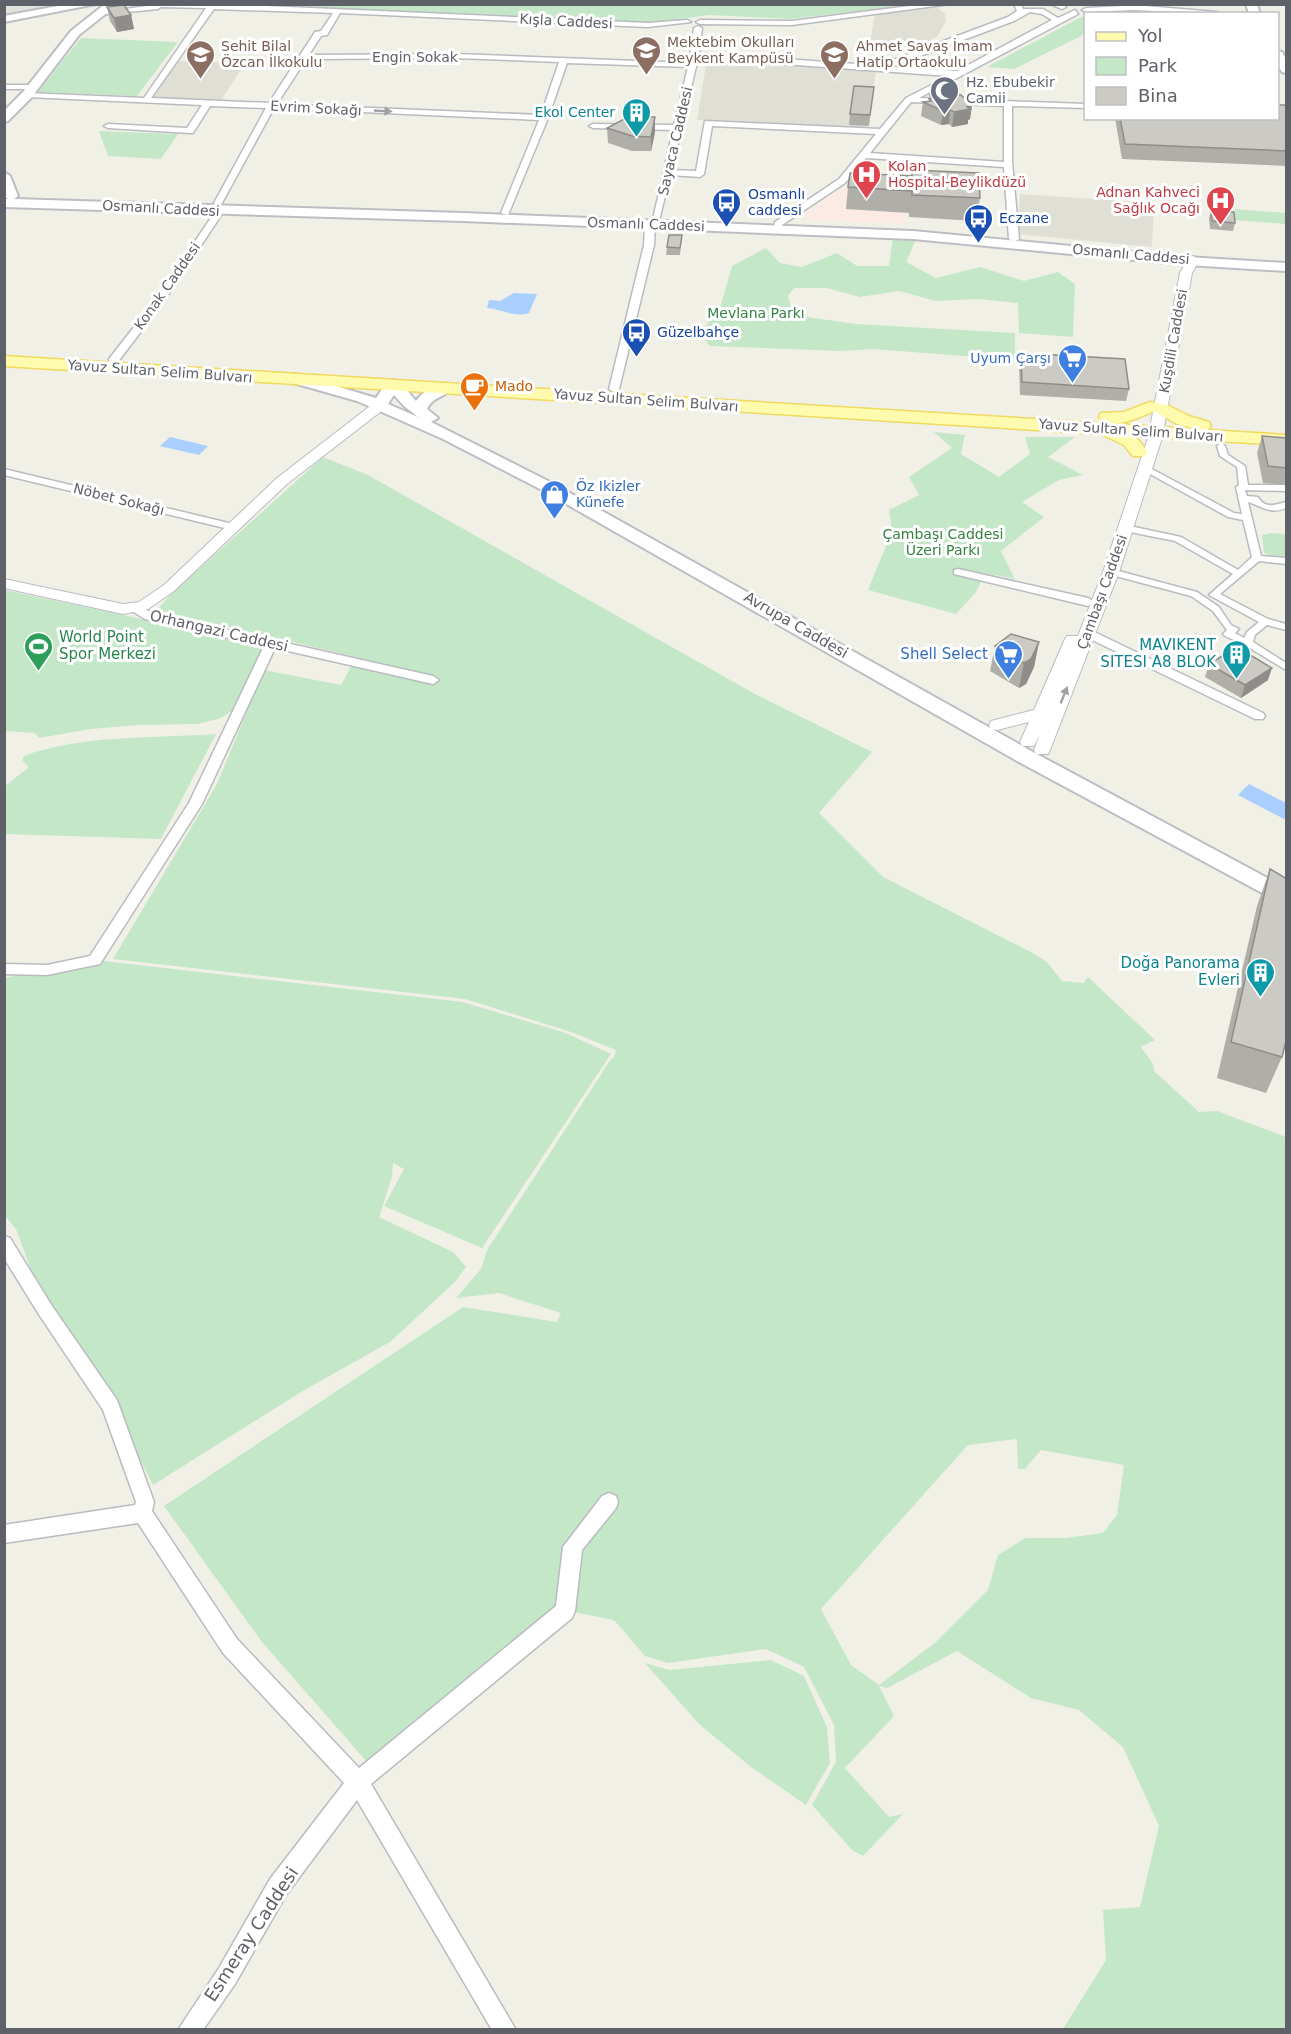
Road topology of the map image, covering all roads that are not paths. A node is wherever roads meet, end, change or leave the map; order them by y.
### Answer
1 (113, 4) edge
2 (148, 4) edge
3 (946, 4) edge
4 (1053, 4) edge
5 (1124, 4) edge
6 (176, 6) junction
7 (1062, 6) edge
8 (211, 7) junction
9 (1085, 7) edge
10 (82, 8) edge
11 (1019, 8) edge
12 (1134, 8) junction
13 (338, 11) junction
14 (1075, 12) junction
15 (1189, 12) edge
16 (99, 14) junction
17 (4, 19) edge
18 (699, 25) junction
19 (1052, 25) junction
20 (75, 33) junction
21 (324, 33) junction
22 (695, 55) junction
23 (1279, 56) edge
24 (312, 57) junction
25 (564, 60) junction
26 (692, 65) junction
27 (882, 67) junction
28 (1279, 67) edge
29 (1287, 70) edge
30 (960, 74) junction
31 (1287, 81) edge
32 (4, 87) edge
33 (30, 91) junction
34 (146, 100) junction
35 (909, 100) junction
36 (207, 103) junction
37 (1008, 103) junction
38 (271, 106) junction
39 (282, 106) junction
40 (1084, 106) edge
41 (4, 118) edge
42 (544, 118) junction
43 (108, 126) dead end
44 (593, 126) dead end
45 (678, 128) junction
46 (881, 132) junction
47 (864, 155) junction
48 (1008, 165) junction
49 (666, 172) junction
50 (4, 176) edge
51 (8, 200) edge
52 (804, 207) junction
53 (220, 208) junction
54 (505, 213) junction
55 (653, 221) junction
56 (777, 226) junction
57 (798, 227) junction
58 (1014, 238) junction
59 (1185, 256) junction
60 (1287, 262) edge
61 (1287, 267) edge
62 (4, 355) edge
63 (4, 361) edge
64 (113, 361) junction
65 (295, 379) junction
66 (394, 381) junction
67 (445, 388) junction
68 (619, 394) junction
69 (379, 406) junction
70 (419, 411) junction
71 (1082, 423) junction
72 (1204, 430) junction
73 (1287, 431) edge
74 (1150, 432) junction
75 (1287, 440) edge
76 (1221, 446) dead end
77 (4, 472) edge
78 (1244, 486) junction
79 (1287, 488) edge
80 (1244, 499) junction
81 (1255, 499) junction
82 (1287, 500) edge
83 (1287, 505) edge
84 (1247, 518) junction
85 (233, 527) junction
86 (1125, 528) junction
87 (1257, 558) junction
88 (1287, 561) edge
89 (958, 572) dead end
90 (1110, 572) junction
91 (1239, 574) junction
92 (4, 584) edge
93 (1088, 602) junction
94 (135, 609) junction
95 (1264, 621) junction
96 (1287, 627) edge
97 (1088, 633) junction
98 (271, 643) junction
99 (1248, 643) junction
100 (1287, 667) edge
101 (433, 680) dead end
102 (1041, 713) junction
103 (1259, 716) dead end
104 (997, 725) junction
105 (1032, 750) junction
106 (1287, 881) edge
107 (1287, 897) edge
108 (4, 969) edge
109 (4, 1243) edge
110 (609, 1502) dead end
111 (142, 1513) junction
112 (4, 1534) edge
113 (358, 1782) junction
114 (189, 2030) edge
115 (505, 2030) edge

1 - 16 main road
2 - 6 street
3 - 18 street
4 - 7 street
5 - 12 street
6 - 8 street, Kışla Caddesi
6 - 16 street
7 - 14 street
8 - 13 street, Kışla Caddesi
8 - 34 street
9 - 12 street
9 - 14 street
10 - 16 main road
10 - 17 main road
10 - 20 main road
11 - 19 street
11 - 27 street
12 - 15 street
13 - 18 street, Kışla Caddesi
13 - 21 street, Konak Caddesi
14 - 19 street
16 - 20 main road
18 - 22 street, Sayaca Caddesi
19 - 30 street
20 - 33 main road
21 - 24 street, Konak Caddesi
21 - 38 street, Konak Caddesi
22 - 26 street, Sayaca Caddesi
22 - 27 street
23 - 29 main road
24 - 25 street, Engin Sokak
24 - 39 street, Konak Caddesi
25 - 26 street, Engin Sokak
25 - 42 street
26 - 45 street, Sayaca Caddesi
27 - 30 street
28 - 31 main road
30 - 35 street
32 - 33 street, Evrim Sokağı
33 - 34 street, Evrim Sokağı
33 - 41 main road
34 - 36 street, Evrim Sokağı
35 - 37 street
35 - 46 street
36 - 38 street, Evrim Sokağı
36 - 43 street
37 - 40 street
37 - 48 street
38 - 39 street, Evrim Sokağı
38 - 53 street, Konak Caddesi
39 -> 42 street, Evrim Sokağı
39 - 53 street, Konak Caddesi
42 - 54 street
44 - 45 street
45 - 49 street, Sayaca Caddesi
46 - 47 street
46 - 49 street
47 - 48 street
47 - 52 street
48 - 58 street
49 - 55 street, Sayaca Caddesi
50 - 51 main road
51 - 53 main road, Osmanlı Caddesi
52 - 56 street
52 - 57 street
53 - 54 main road, Osmanlı Caddesi
53 - 55 main road, Osmanlı Caddesi
53 - 64 street, Konak Caddesi
54 - 55 main road, Osmanlı Caddesi
55 - 56 main road, Osmanlı Caddesi
55 - 68 street, Sayaca Caddesi
56 - 57 main road, Osmanlı Caddesi
57 - 58 main road, Osmanlı Caddesi
57 - 59 main road, Osmanlı Caddesi
58 - 59 main road, Osmanlı Caddesi
59 - 60 main road, Osmanlı Caddesi
59 - 61 main road, Osmanlı Caddesi
59 - 74 street, Kuşdili Caddesi
62 - 64 main road, Yavuz Sultan Selim Bulvarı
63 - 65 main road, Yavuz Sultan Selim Bulvarı
64 - 66 main road, Yavuz Sultan Selim Bulvarı
65 - 66 main road, Yavuz Sultan Selim Bulvarı
65 - 69 main road, Avrupa Caddesi
66 - 67 main road, Yavuz Sultan Selim Bulvarı
66 - 68 main road, Yavuz Sultan Selim Bulvarı
66 - 69 main road
66 - 70 main road, Avrupa Caddesi
67 - 68 main road, Yavuz Sultan Selim Bulvarı
67 - 70 main road
68 - 71 main road, Yavuz Sultan Selim Bulvarı
69 - 85 street
69 - 105 main road, Avrupa Caddesi
70 - 104 main road, Avrupa Caddesi
71 - 74 main road
71 - 74 main road
72 - 73 main road, Yavuz Sultan Selim Bulvarı
72 - 74 main road
72 - 74 main road
72 - 75 main road, Yavuz Sultan Selim Bulvarı
74 - 84 street
74 - 86 street, Çambaşı Caddesi
74 - 93 street, Çambaşı Caddesi
76 - 78 street
77 - 85 street, Nöbet Sokağı
78 - 79 street
78 - 80 street
80 - 81 street
80 - 84 street
81 - 82 street
81 - 83 street
84 - 87 street
85 - 94 street
86 - 90 street, Çambaşı Caddesi
86 - 91 street
87 - 88 street
87 - 91 street
89 - 93 street
90 - 97 street, Çambaşı Caddesi
90 - 99 street
91 - 95 street
92 - 94 street, Orhangazi Caddesi
93 - 102 street, Çambaşı Caddesi
94 - 98 street, Orhangazi Caddesi
95 - 96 street
95 - 99 street
97 - 103 street
105 -> 97 street, Çambaşı Caddesi
98 - 101 street, Orhangazi Caddesi
98 - 108 street
99 - 100 street
102 - 104 street
102 - 105 street, Çambaşı Caddesi
104 - 105 main road, Avrupa Caddesi
105 - 106 main road, Avrupa Caddesi
105 - 107 main road, Avrupa Caddesi
109 - 111 street
110 - 113 street, Esmeray Caddesi
111 - 112 street
111 - 113 street
113 - 114 street, Esmeray Caddesi
113 - 115 street

